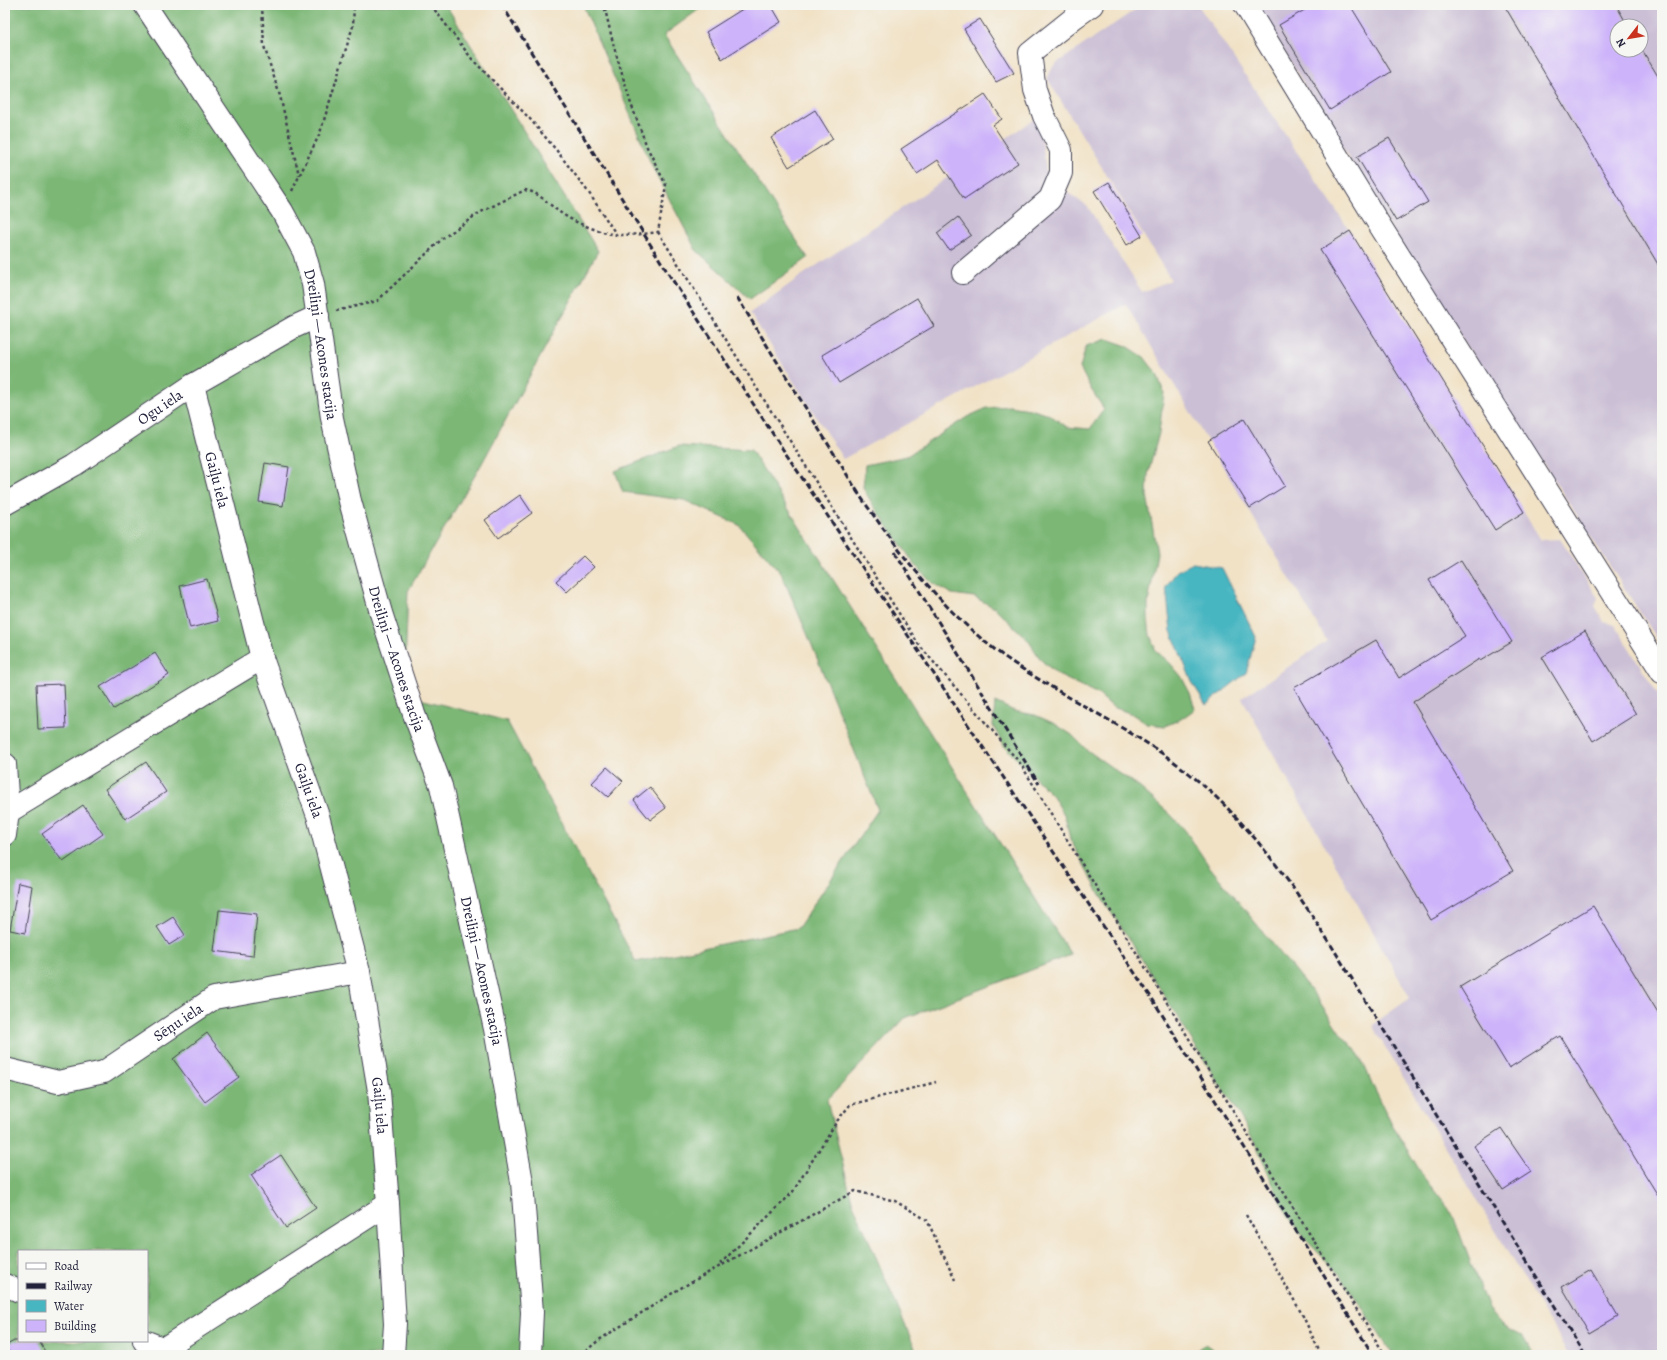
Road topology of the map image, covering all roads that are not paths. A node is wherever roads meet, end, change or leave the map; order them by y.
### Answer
1 (145, 5) edge
2 (1092, 5) edge
3 (1245, 5) edge
4 (963, 273) dead end
5 (318, 316) junction
6 (193, 385) junction
7 (5, 504) edge
8 (262, 658) junction
9 (1662, 672) edge
10 (5, 764) edge
11 (8, 812) junction
12 (5, 835) edge
13 (359, 972) junction
14 (5, 1069) edge
15 (388, 1204) junction
16 (5, 1285) edge
17 (18, 1291) edge
18 (162, 1348) edge
19 (393, 1355) edge
20 (530, 1355) edge

1 - 5 street, Dreiliņi — Acones stacija
2 - 4 street
3 - 9 street
5 - 6 street, Ogu iela
5 - 20 street, Dreiliņi — Acones stacija
6 - 7 street, Ogu iela
6 - 8 street, Gaiļu iela
8 - 11 street
8 - 13 street, Gaiļu iela
10 - 11 street
11 - 12 street
13 - 14 street, Sēņu iela
13 - 15 street, Gaiļu iela
15 - 18 street
15 - 19 street, Gaiļu iela
16 - 17 street

